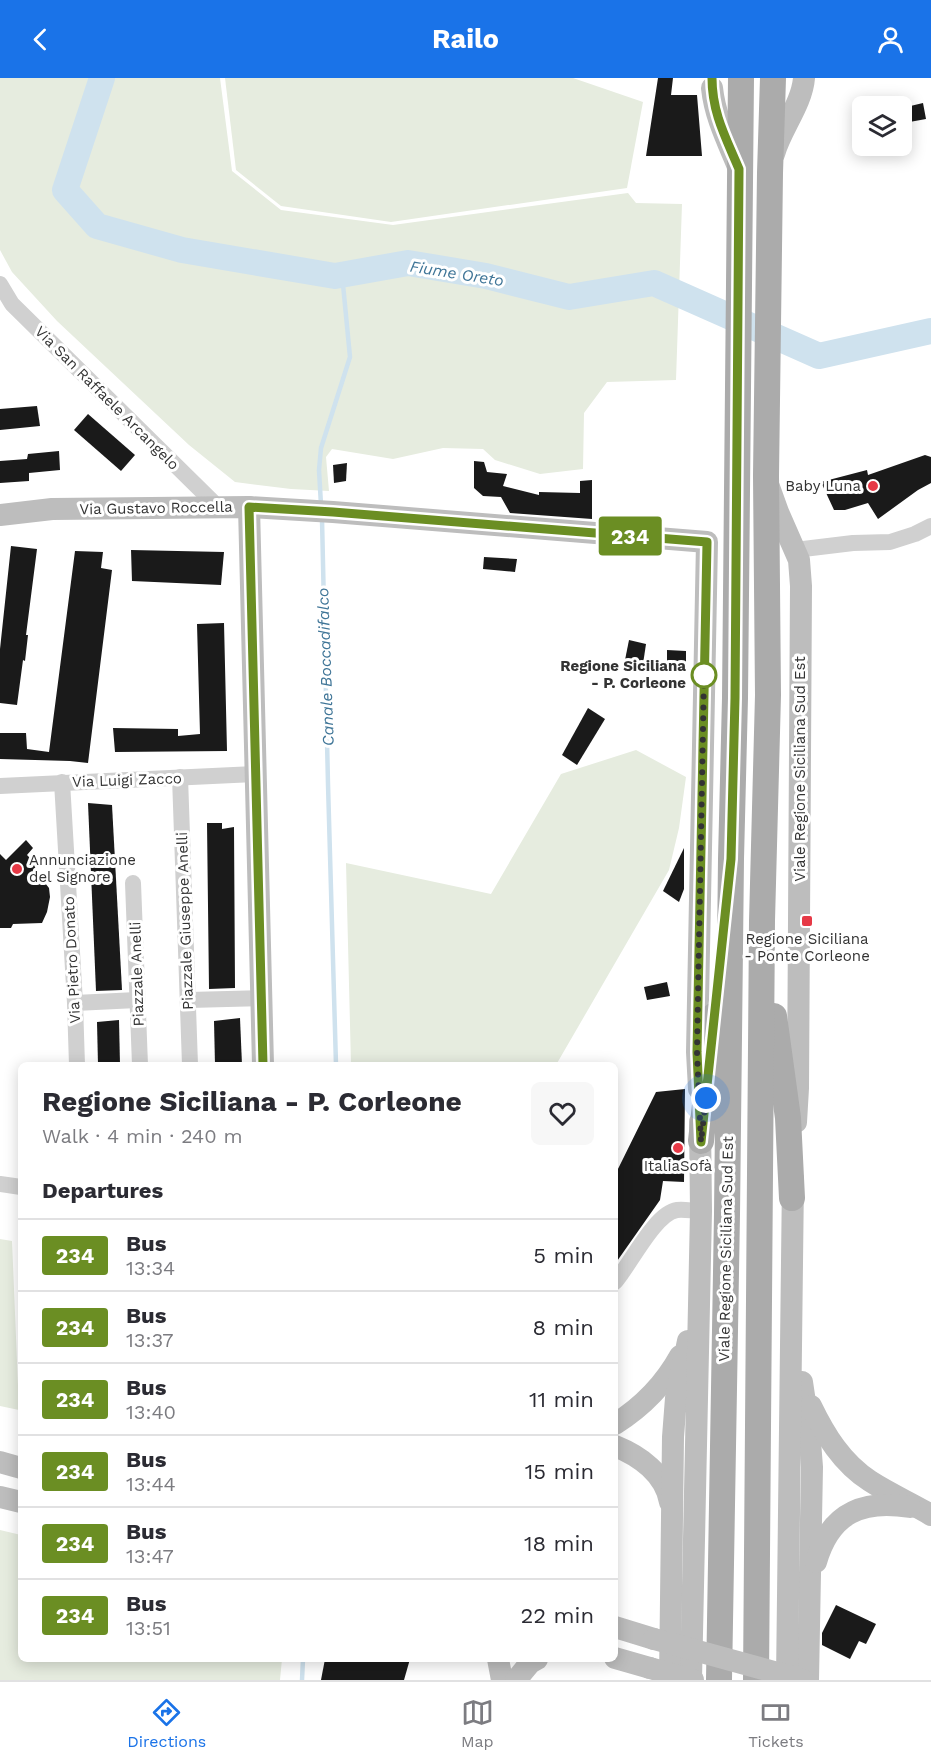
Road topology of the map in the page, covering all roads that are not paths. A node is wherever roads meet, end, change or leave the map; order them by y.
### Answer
1 (741, 78) edge
2 (773, 78) edge
3 (803, 81) edge
4 (712, 83) edge
5 (802, 131) dead end
6 (712, 138) dead end
7 (739, 169) junction
8 (770, 173) junction
9 (0, 284) edge
10 (766, 476) junction
11 (249, 507) junction
12 (219, 508) junction
13 (0, 515) edge
14 (931, 526) edge
15 (707, 542) joint
16 (795, 550) junction
17 (255, 774) junction
18 (180, 777) junction
19 (62, 783) junction
20 (0, 786) edge
21 (731, 859) junction
22 (133, 883) dead end
23 (762, 921) junction
24 (261, 998) junction
25 (137, 1000) junction
26 (189, 1000) junction
27 (75, 1004) junction
28 (76, 1062) edge
29 (140, 1062) edge
30 (190, 1062) edge
31 (263, 1062) edge
32 (701, 1142) junction
33 (0, 1184) edge
34 (18, 1187) edge
35 (792, 1198) junction
36 (701, 1211) junction
37 (618, 1278) edge
38 (699, 1289) junction
39 (792, 1319) junction
40 (689, 1339) junction
41 (803, 1391) junction
42 (618, 1422) edge
43 (618, 1447) edge
44 (0, 1462) edge
45 (18, 1467) edge
46 (0, 1497) edge
47 (18, 1501) edge
48 (926, 1512) edge
49 (673, 1521) junction
50 (810, 1587) junction
51 (618, 1628) edge
52 (618, 1659) edge
53 (499, 1662) edge
54 (533, 1662) edge
55 (502, 1680) edge
56 (516, 1680) edge
57 (670, 1680) edge
58 (692, 1680) edge
59 (719, 1680) edge
60 (756, 1680) edge
61 (787, 1680) edge
62 (803, 1680) edge
63 (808, 1680) edge

1 - 7 main road, Viale Regione Siciliana Sud Est
2 - 8 main road, Viale Regione Siciliana Sud Est
3 - 5 street
3 - 8 street, Viale Regione Siciliana Sud Est
4 - 6 street, Viale Regione Siciliana Sud Est
4 - 7 street, Viale Regione Siciliana Sud Est
7 - 21 main road, Viale Regione Siciliana Sud Est
8 - 10 main road, Viale Regione Siciliana Sud Est
9 - 12 street, Via San Raffaele Arcangelo
10 - 16 street, Viale Regione Siciliana Sud Est
10 - 23 main road, Viale Regione Siciliana Sud Est
11 - 12 street, Via Gustavo Roccella
11 - 15 street, Via Gustavo Roccella
11 - 17 street
12 - 13 street, Via Gustavo Roccella
14 - 16 street
15 - 32 street, Viale Regione Siciliana Sud Est
16 - 35 street, Viale Regione Siciliana Sud Est
17 - 18 street, Via Luigi Zacco
17 - 24 street
18 - 19 street, Via Luigi Zacco
18 - 26 street, Piazzale Giuseppe Anelli
19 - 20 street, Via Luigi Zacco
19 - 27 street, Via Pietro Donato
21 - 32 main road
21 - 59 main road, Viale Regione Siciliana Sud Est
22 - 25 street, Piazzale Anelli
23 - 35 main road
23 - 60 main road, Viale Regione Siciliana Sud Est
24 - 26 street
24 - 31 street
25 - 27 street
25 - 29 street, Piazzale Anelli
26 - 30 street, Piazzale Giuseppe Anelli
27 - 28 street, Via Pietro Donato
32 - 36 street, Viale Regione Siciliana Sud Est
33 - 34 street
35 - 39 street, Viale Regione Siciliana Sud Est
36 - 37 street
36 - 38 street, Viale Regione Siciliana Sud Est
38 - 40 street
38 - 58 street, Viale Regione Siciliana Sud Est
39 - 41 street
39 - 61 street, Viale Regione Siciliana Sud Est
40 - 42 street
40 - 49 street
41 - 48 street
41 - 50 street
43 - 49 street
44 - 45 street
46 - 47 street
48 - 50 street
49 - 57 street
50 - 63 street
51 - 62 street, bridge
52 - 58 street, bridge
53 - 55 street
54 - 56 street

